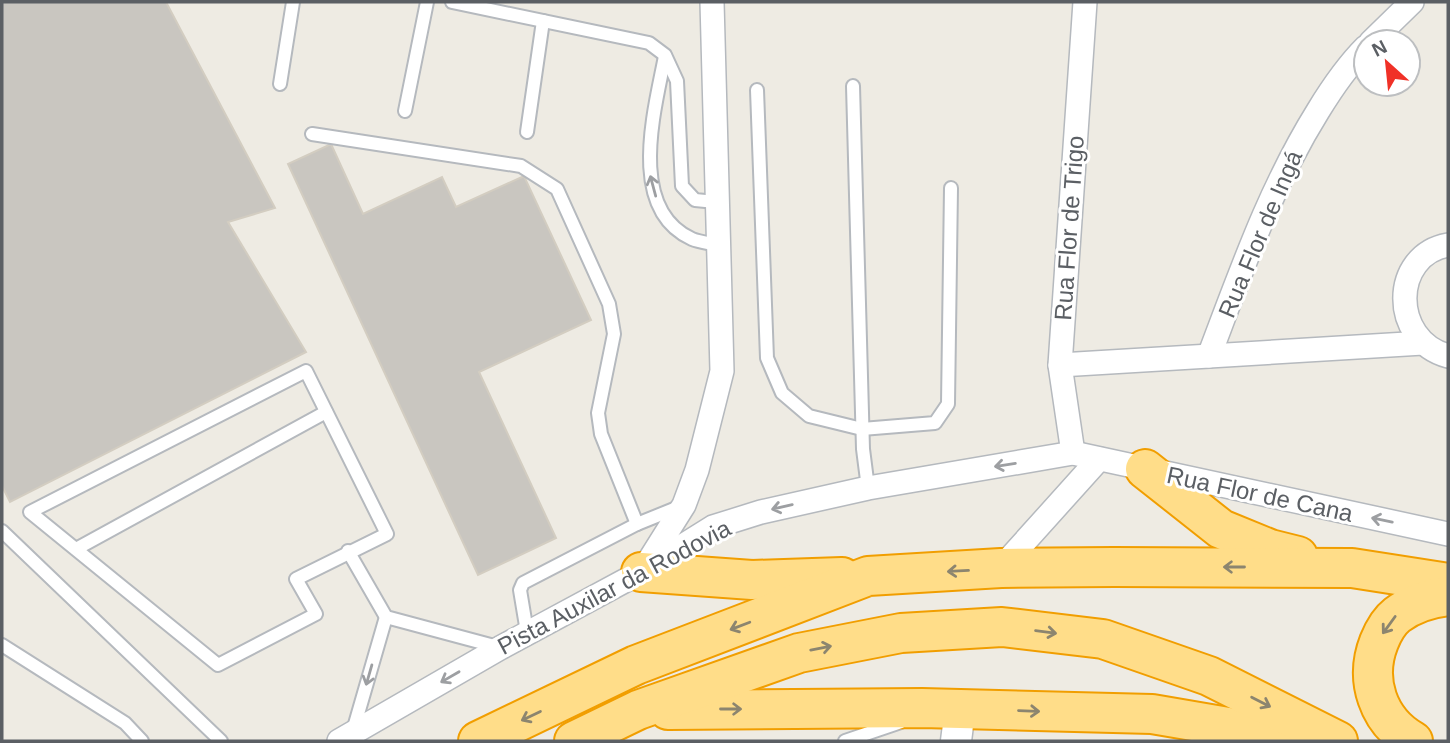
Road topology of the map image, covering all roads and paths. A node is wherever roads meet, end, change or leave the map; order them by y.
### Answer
1 (293, 2) edge
2 (427, 2) edge
3 (452, 2) edge
4 (712, 2) edge
5 (1085, 2) edge
6 (1412, 2) edge
7 (493, 6) edge
8 (543, 21) junction
9 (1385, 28) edge
10 (665, 55) junction
11 (1352, 63) edge
12 (280, 84) dead end
13 (853, 86) dead end
14 (757, 90) dead end
15 (405, 111) dead end
16 (527, 132) dead end
17 (312, 134) dead end
18 (951, 188) dead end
19 (716, 202) junction
20 (718, 245) junction
21 (1448, 245) edge
22 (1423, 344) junction
23 (1209, 356) junction
24 (1448, 356) edge
25 (1060, 365) junction
26 (326, 412) junction
27 (862, 429) junction
28 (1073, 453) junction
29 (1099, 459) junction
30 (1145, 469) junction
31 (867, 488) junction
32 (684, 505) junction
33 (636, 524) junction
34 (2, 531) edge
35 (1448, 534) edge
36 (76, 549) junction
37 (348, 551) junction
38 (1001, 568) junction
39 (1352, 568) junction
40 (641, 572) junction
41 (868, 576) junction
42 (1448, 583) edge
43 (1448, 596) edge
44 (386, 617) junction
45 (527, 632) junction
46 (2, 645) edge
47 (500, 648) junction
48 (638, 710) junction
49 (953, 719) edge
50 (346, 737) edge
51 (142, 741) edge
52 (221, 741) edge
53 (478, 741) edge
54 (574, 741) edge
55 (845, 741) edge
56 (1310, 741) edge
57 (1338, 741) edge
58 (1413, 741) edge

1 - 12 lane
2 - 15 lane
3 - 7 lane
4 - 19 street
5 - 25 street, Rua Flor de Trigo
6 - 9 street
7 - 8 lane
8 - 10 lane
8 - 16 lane
10 - 19 lane
20 -> 10 lane
11 - 23 street, Rua Flor de Ingá
13 - 27 lane
14 - 27 lane
17 - 33 lane
18 - 27 lane
19 - 20 street
20 - 32 street
21 - 22 street
22 - 23 street
22 - 24 street
23 - 25 street
25 - 28 street, Rua Flor de Trigo
26 - 36 lane
26 - 36 lane
26 - 37 lane
27 - 31 lane
28 - 29 street, Rua Flor de Cana
28 -> 31 street, Pista Auxilar da Rodovia
29 - 30 street, Rua Flor de Cana
29 - 38 street
35 -> 30 street, Rua Flor de Cana
30 - 39 highway
31 -> 40 street, Pista Auxilar da Rodovia
32 - 33 lane
32 - 40 street
33 - 45 lane
34 - 52 lane
36 - 37 lane
37 - 44 lane
39 -> 38 highway
38 -> 41 highway
39 - 42 highway
40 - 41 highway
40 - 45 street, Pista Auxilar da Rodovia
41 -> 53 highway
43 -> 58 highway
44 - 47 lane
44 -> 50 lane
45 - 47 street, Pista Auxilar da Rodovia
46 - 51 lane
47 -> 50 street, Pista Auxilar da Rodovia
48 -> 49 highway
48 - 54 highway
48 -> 57 highway
49 - 55 lane
49 -> 56 highway

